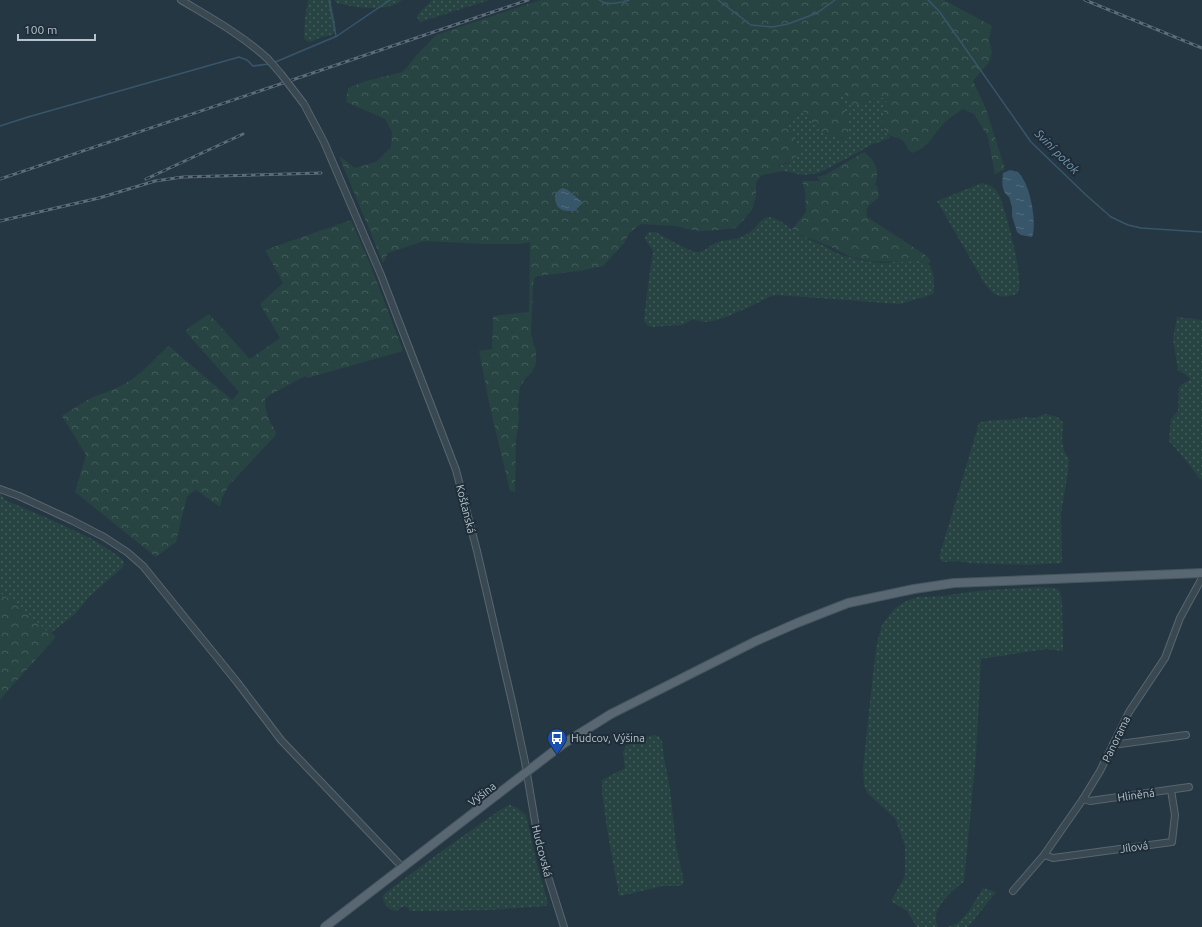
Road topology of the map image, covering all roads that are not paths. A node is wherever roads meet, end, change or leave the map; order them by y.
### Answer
1 (182, 0) edge
2 (0, 488) edge
3 (1202, 573) edge
4 (1202, 578) edge
5 (1186, 734) dead end
6 (1113, 744) junction
7 (527, 773) junction
8 (1189, 787) dead end
9 (1171, 790) junction
10 (1083, 799) junction
11 (1044, 855) junction
12 (403, 868) junction
13 (1013, 891) dead end
14 (325, 927) edge
15 (564, 927) edge

1 - 7 street, Košťanská, bridge
2 - 12 street
3 - 7 main road, Výšina
4 - 6 street, Panorama
5 - 6 street
6 - 10 street, Panorama
7 - 12 main road, Výšina
7 - 15 street, Hudcovská
8 - 9 street, Hliněná
9 - 10 street, Hliněná
9 - 11 street, Jílová
10 - 11 street, Panorama
11 - 13 street, Panorama
12 - 14 main road, Výšina

